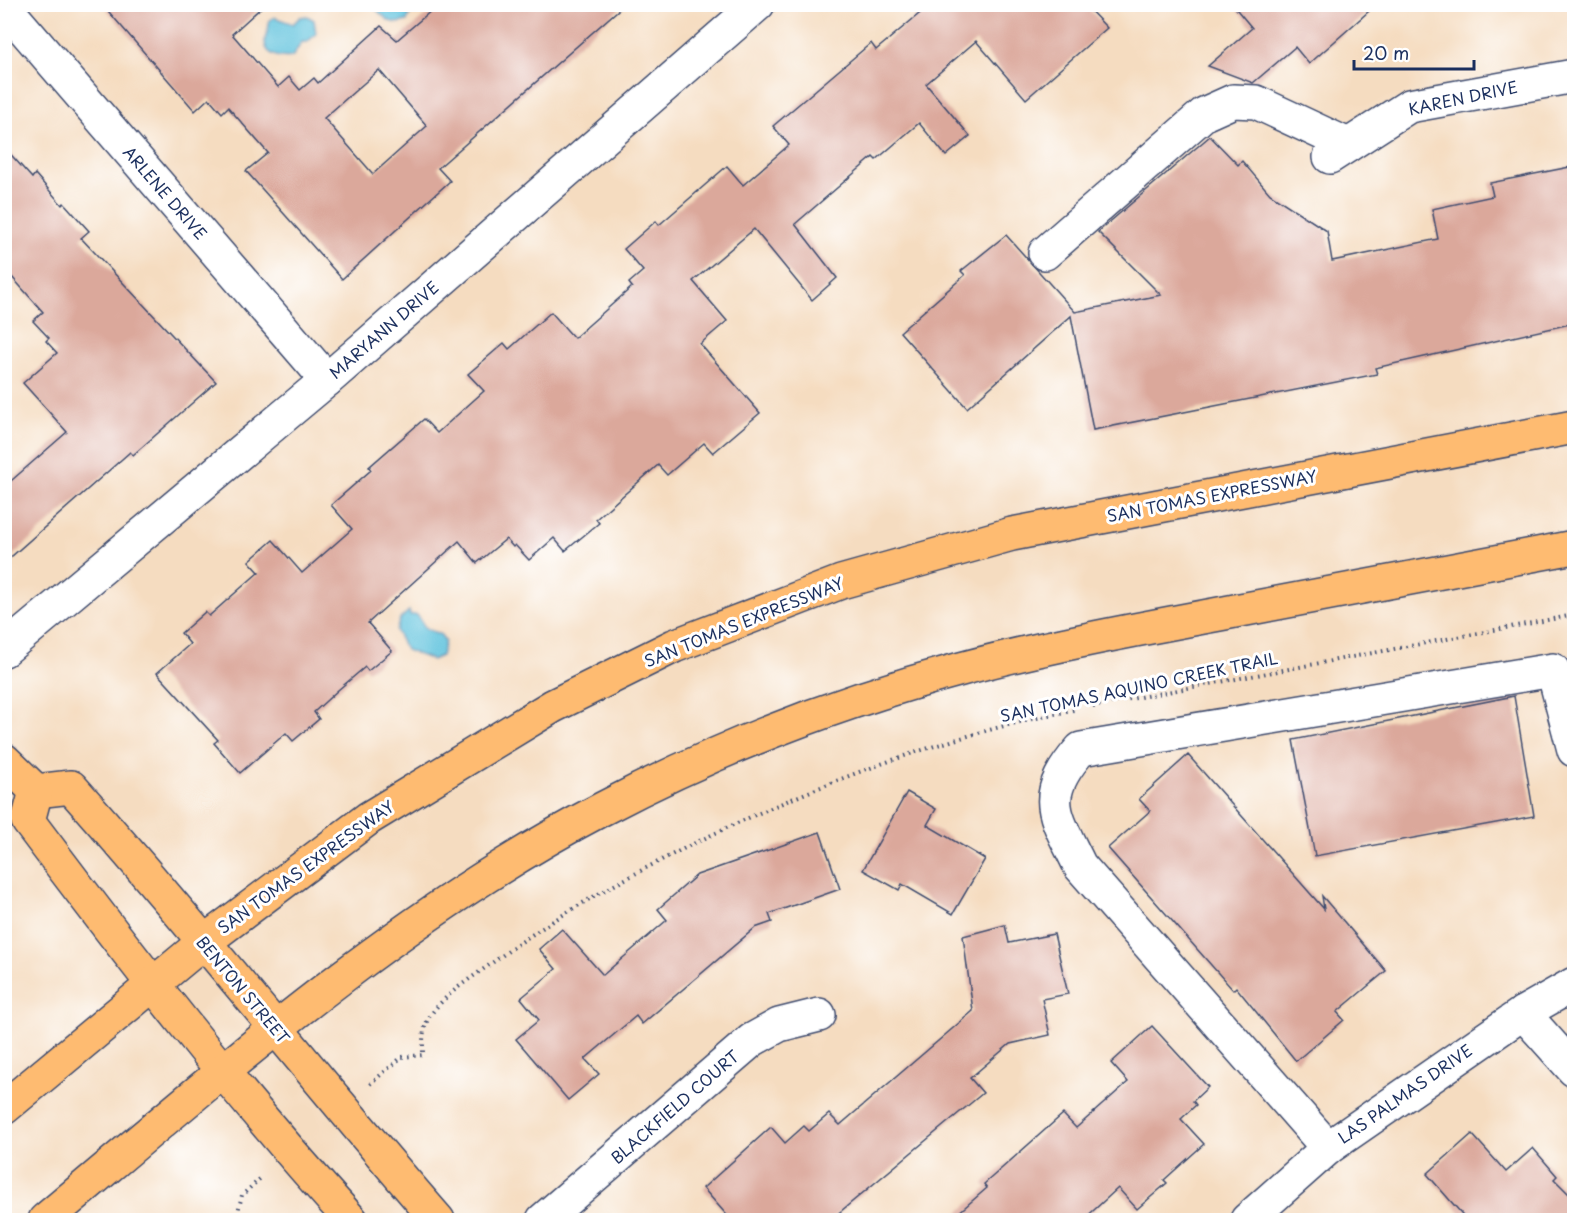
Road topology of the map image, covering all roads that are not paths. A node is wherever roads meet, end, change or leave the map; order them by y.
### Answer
1 (758, 4) edge
2 (4, 6) edge
3 (1575, 76) edge
4 (1045, 254) dead end
5 (327, 380) junction
6 (1575, 427) edge
7 (1575, 547) edge
8 (4, 650) edge
9 (1575, 750) edge
10 (4, 760) edge
11 (36, 791) junction
12 (204, 942) junction
13 (153, 983) junction
14 (1575, 984) edge
15 (1522, 1013) junction
16 (819, 1015) dead end
17 (275, 1028) junction
18 (1575, 1070) edge
19 (223, 1071) junction
20 (4, 1108) edge
21 (1328, 1148) junction
22 (45, 1221) edge
23 (351, 1221) edge
24 (438, 1221) edge
25 (543, 1221) edge
26 (1247, 1221) edge

1 - 5 street, MARYANN DRIVE
2 - 5 street, ARLENE DRIVE
3 - 4 street, KAREN DRIVE
5 - 8 street, MARYANN DRIVE
6 - 12 main road, SAN TOMAS EXPRESSWAY
7 - 17 main road
9 - 21 street
10 - 11 main road
11 - 12 main road, BENTON STREET
11 - 13 main road
12 - 13 main road, SAN TOMAS EXPRESSWAY
12 - 17 main road, BENTON STREET
13 - 19 main road
13 - 20 main road, SAN TOMAS EXPRESSWAY
14 - 15 street, LAS PALMAS DRIVE
15 - 18 street
15 - 21 street, LAS PALMAS DRIVE
16 - 25 street, BLACKFIELD COURT
17 - 19 main road
17 - 24 main road, BENTON STREET
19 - 22 main road
19 - 23 main road
21 - 26 street, LAS PALMAS DRIVE

